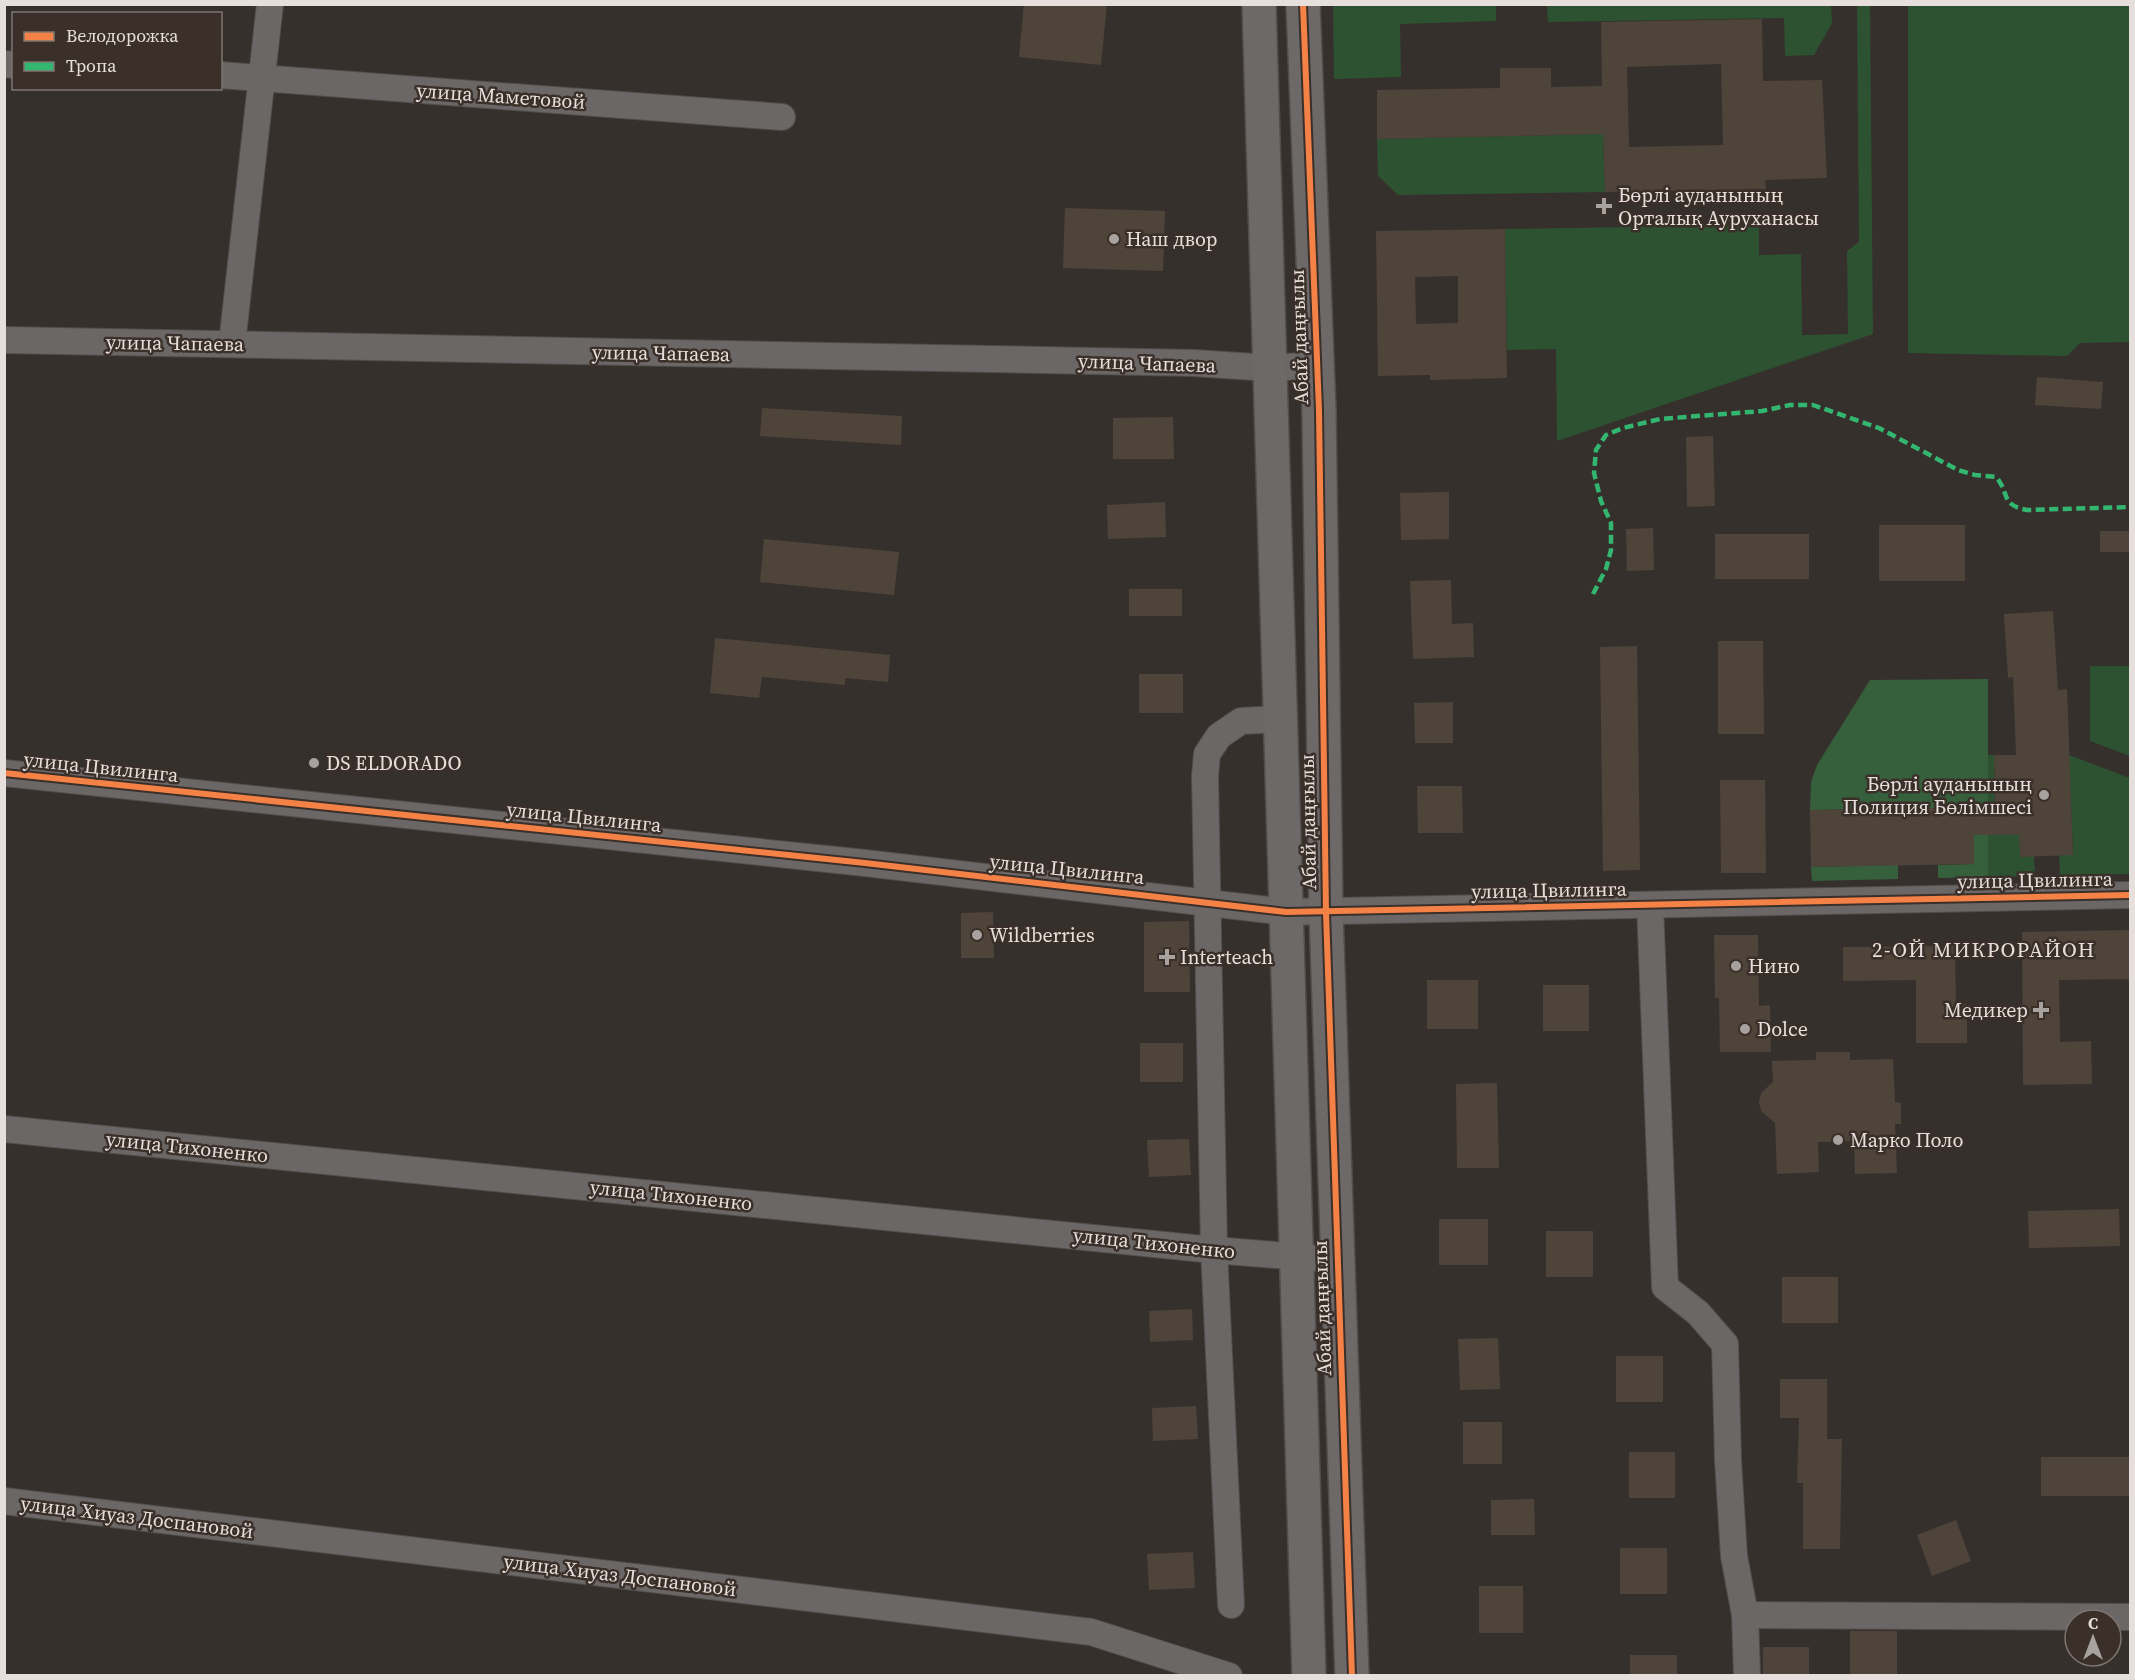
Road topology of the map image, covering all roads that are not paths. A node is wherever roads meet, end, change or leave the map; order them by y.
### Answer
1 (270, 4) edge
2 (1259, 4) edge
3 (1303, 4) edge
4 (222, 75) edge
5 (261, 77) junction
6 (782, 117) dead end
7 (4, 340) edge
8 (232, 344) junction
9 (1317, 365) junction
10 (1270, 368) junction
11 (1279, 719) junction
12 (4, 773) edge
13 (2130, 895) edge
14 (1207, 901) junction
15 (1650, 905) junction
16 (1286, 912) junction
17 (1326, 912) junction
18 (4, 1129) edge
19 (1214, 1250) junction
20 (1295, 1257) junction
21 (1337, 1260) junction
22 (4, 1501) edge
23 (1231, 1605) dead end
24 (1745, 1615) junction
25 (2130, 1617) edge
26 (1229, 1676) edge
27 (1309, 1676) edge
28 (1352, 1676) edge
29 (1748, 1676) edge

1 - 5 street
2 - 10 street, Абай даңғылы
3 - 9 street, Абай даңғылы
4 - 5 street, улица Маметовой
5 - 6 street, улица Маметовой
5 - 8 street
7 - 8 street, улица Чапаева
8 - 10 street, улица Чапаева
9 - 10 street, улица Чапаева
9 - 17 street, Абай даңғылы
10 - 11 street, Абай даңғылы
11 - 14 street
11 - 16 street, Абай даңғылы
12 - 14 street, улица Цвилинга
13 - 15 street, улица Цвилинга
14 - 16 street, улица Цвилинга
14 - 19 street
15 - 17 street, улица Цвилинга
15 - 24 street
16 - 17 street, улица Цвилинга
16 - 20 street, Абай даңғылы
17 - 21 street, Абай даңғылы
18 - 19 street, улица Тихоненко
19 - 20 street, улица Тихоненко
19 - 23 street
20 - 21 street, улица Тихоненко
20 - 27 street, Абай даңғылы
21 - 28 street, Абай даңғылы
22 - 26 street, улица Хиуаз Доспановой
24 - 25 street
24 - 29 street

